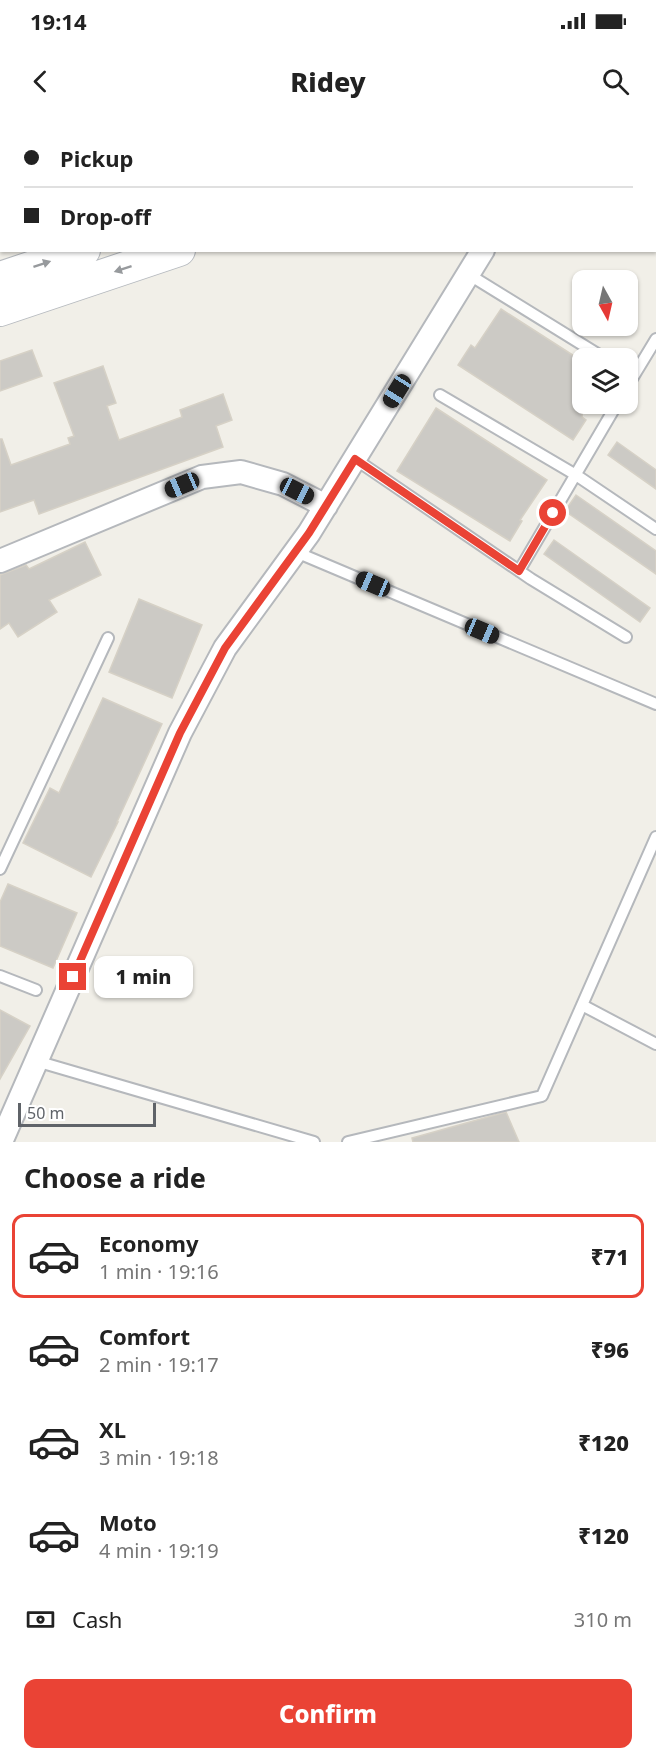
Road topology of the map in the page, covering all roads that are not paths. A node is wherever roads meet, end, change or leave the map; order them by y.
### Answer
1 (78, 252) edge
2 (173, 252) edge
3 (482, 252) edge
4 (468, 274) junction
5 (0, 278) edge
6 (0, 310) edge
7 (656, 339) edge
8 (588, 348) edge
9 (638, 364) edge
10 (440, 395) dead end
11 (611, 414) edge
12 (355, 459) junction
13 (576, 475) junction
14 (326, 506) junction
15 (656, 529) edge
16 (296, 552) junction
17 (0, 561) edge
18 (519, 571) junction
19 (626, 637) dead end
20 (108, 638) dead end
21 (656, 704) edge
22 (656, 837) edge
23 (0, 869) edge
24 (0, 976) edge
25 (36, 990) dead end
26 (582, 1005) junction
27 (656, 1044) edge
28 (36, 1061) junction
29 (1, 1142) edge
30 (314, 1142) edge
31 (348, 1142) edge

5 -> 1 main road
2 -> 6 main road
3 - 4 street
4 - 8 lane
4 - 12 street
7 - 9 lane
10 - 13 lane
11 - 13 lane
12 - 14 street
12 - 18 lane
13 - 15 lane
13 - 18 lane
14 - 16 street
14 - 17 street
16 - 21 lane
16 - 28 street
18 - 19 lane
20 - 23 lane
22 - 26 lane
24 - 25 lane
26 - 27 lane
26 - 31 lane
28 - 29 street
28 - 30 lane

